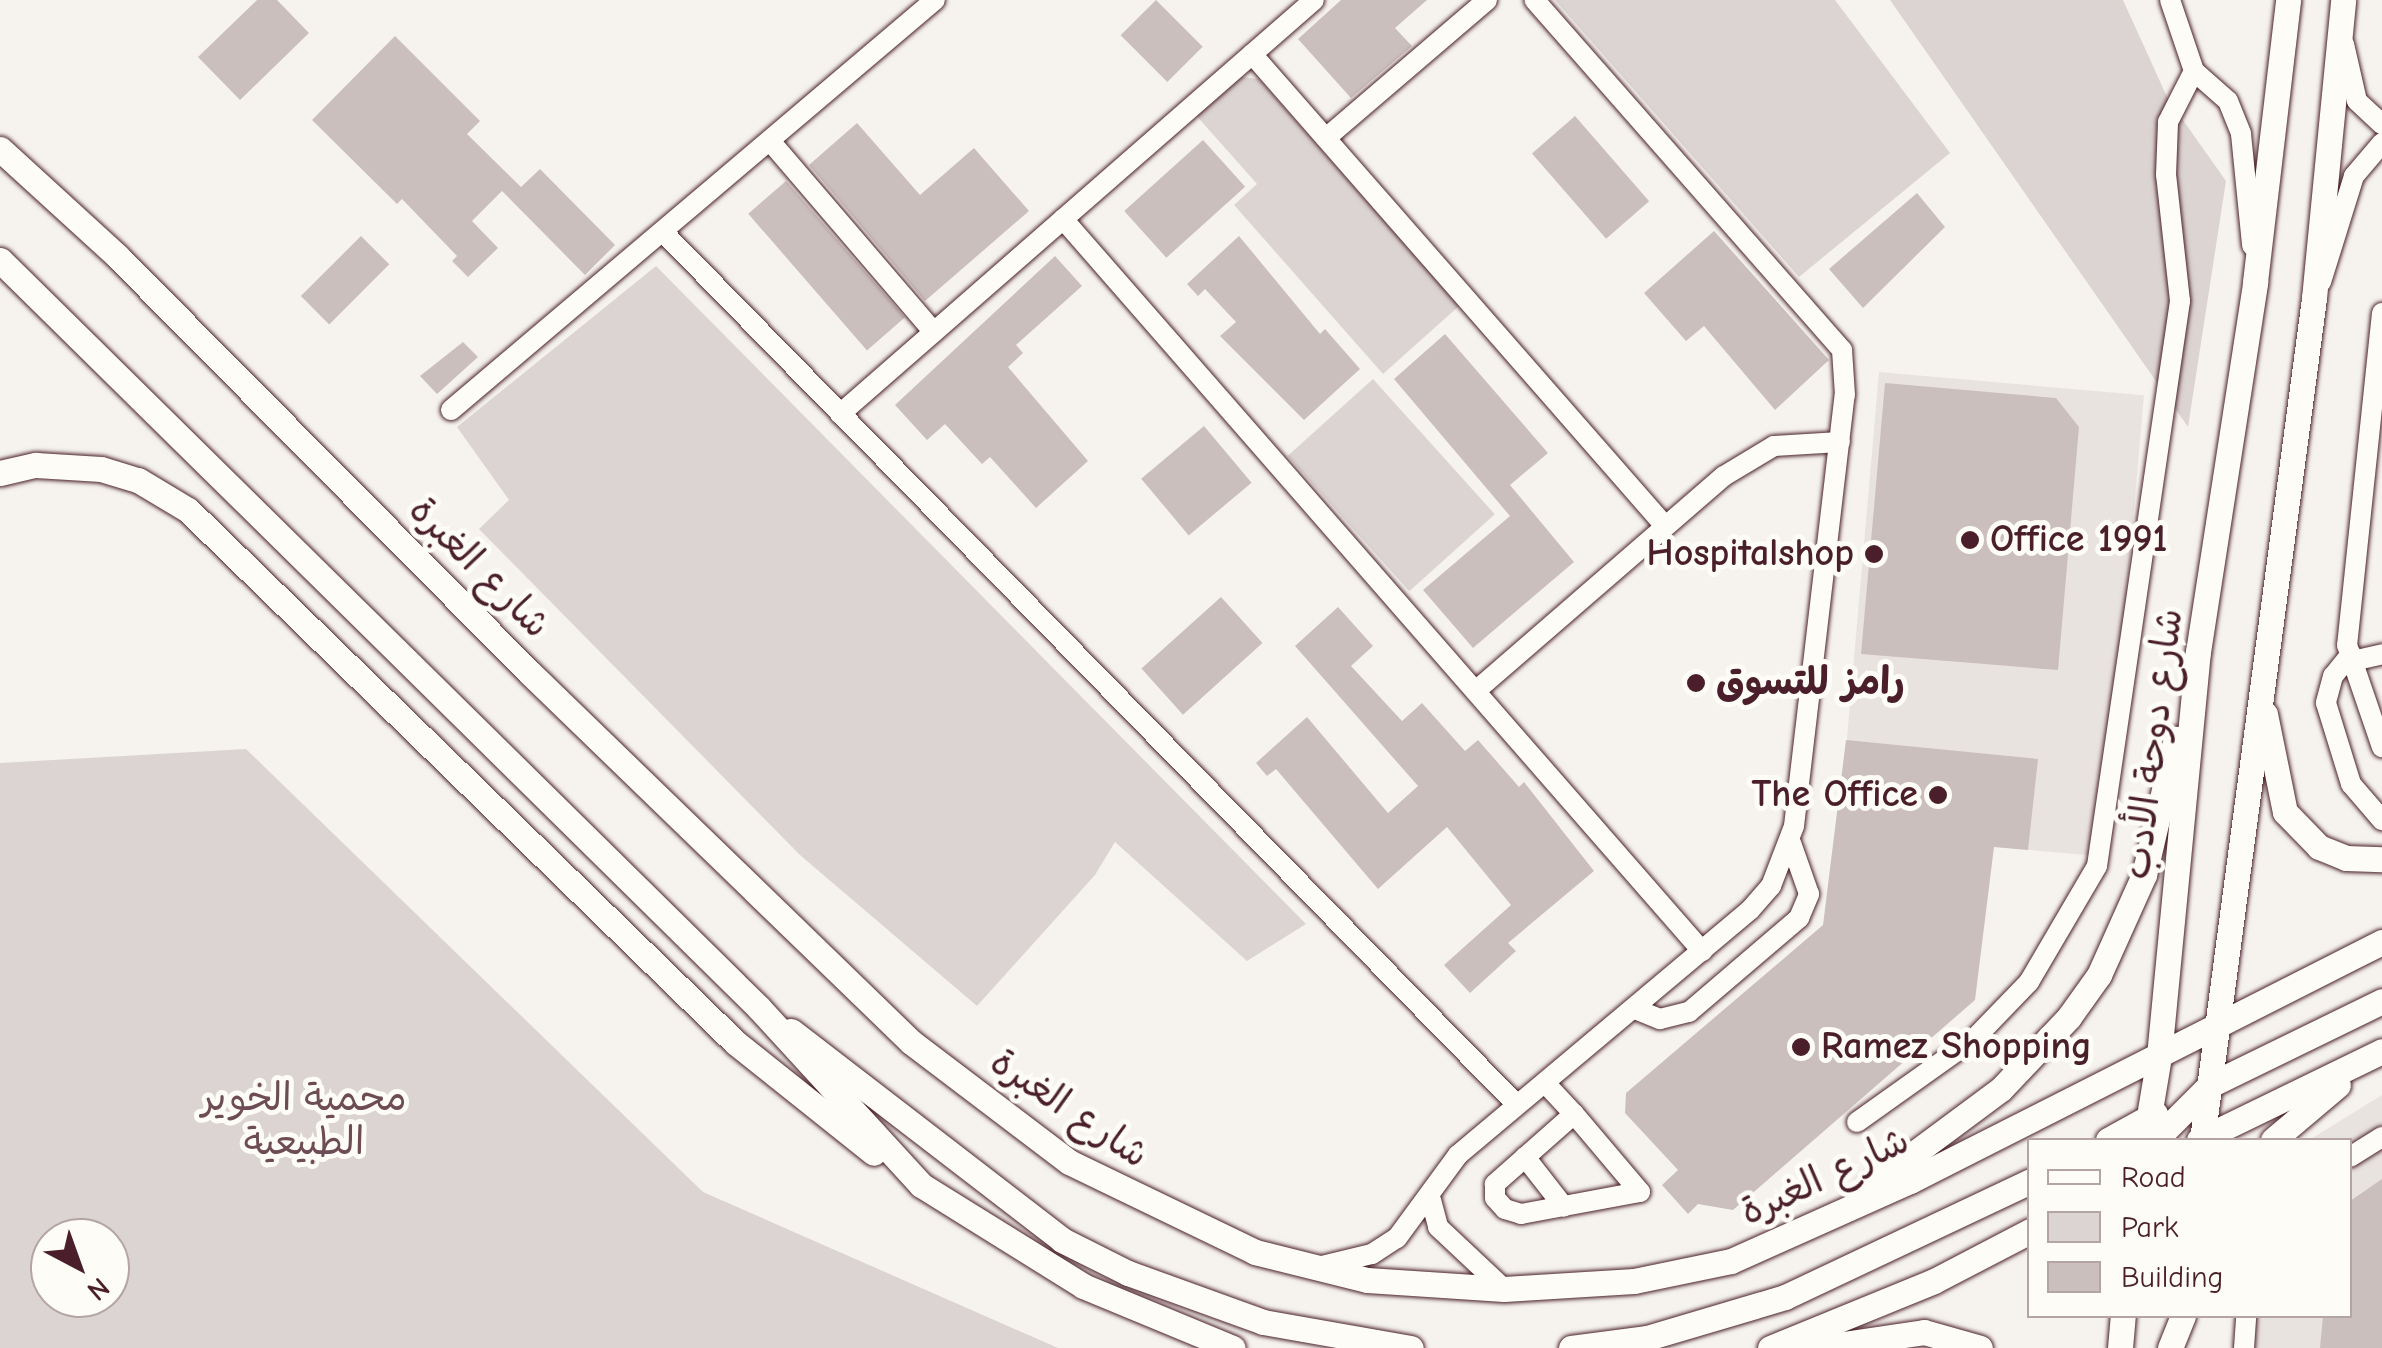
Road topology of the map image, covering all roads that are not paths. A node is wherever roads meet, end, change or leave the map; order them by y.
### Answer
1 (936, 0) edge
2 (1314, 0) edge
3 (1486, 0) edge
4 (1535, 0) edge
5 (2170, 0) edge
6 (2180, 0) edge
7 (2288, 0) edge
8 (2344, 0) edge
9 (2341, 28) junction
10 (2178, 35) junction
11 (1252, 54) junction
12 (2194, 72) junction
13 (2382, 124) edge
14 (0, 135) edge
15 (1326, 138) junction
16 (771, 142) junction
17 (2382, 143) edge
18 (0, 149) edge
19 (31, 172) junction
20 (1063, 219) junction
21 (664, 234) junction
22 (0, 260) edge
23 (2255, 282) junction
24 (2314, 298) junction
25 (2382, 316) edge
26 (934, 332) junction
27 (451, 410) dead end
28 (840, 414) junction
29 (1840, 442) junction
30 (2374, 470) edge
31 (0, 473) edge
32 (1665, 526) junction
33 (2198, 652) junction
34 (2382, 654) edge
35 (2354, 657) junction
36 (2260, 676) junction
37 (1478, 689) junction
38 (2382, 747) edge
39 (2382, 820) edge
40 (1791, 843) junction
41 (2382, 859) edge
42 (2382, 942) edge
43 (1702, 952) junction
44 (2382, 1001) edge
45 (758, 1008) junction
46 (1635, 1009) junction
47 (2222, 1022) junction
48 (2376, 1054) edge
49 (2160, 1056) junction
50 (2238, 1070) junction
51 (1546, 1084) junction
52 (2210, 1086) junction
53 (1517, 1105) junction
54 (2257, 1112) junction
55 (1574, 1114) junction
56 (1858, 1122) dead end
57 (2150, 1133) edge
58 (2382, 1137) edge
59 (2120, 1138) edge
60 (2201, 1138) edge
61 (2205, 1138) edge
62 (2275, 1138) edge
63 (2352, 1156) edge
64 (1525, 1158) junction
65 (2027, 1182) edge
66 (921, 1186) junction
67 (1431, 1200) junction
68 (1564, 1207) junction
69 (1804, 1233) junction
70 (2027, 1233) edge
71 (1310, 1268) junction
72 (1504, 1289) junction
73 (2124, 1318) edge
74 (2173, 1318) edge
75 (2182, 1318) edge
76 (2246, 1318) edge
77 (1233, 1348) edge
78 (1410, 1348) edge
79 (1571, 1348) edge
80 (1770, 1348) edge
81 (1816, 1348) edge
82 (1980, 1348) edge
83 (2120, 1348) edge
84 (2169, 1348) edge
85 (2244, 1348) edge

1 - 16 street
2 - 11 street
3 - 15 street
4 - 29 street
5 - 10 street
6 - 10 street
7 - 23 main road, شارع دوحة الأدب
8 - 9 main road
9 - 13 street
9 - 24 main road
10 - 12 street
11 - 15 street
11 - 20 street
12 - 23 street
12 - 56 street
14 - 19 main road
15 - 32 street
16 - 21 street
16 - 26 street
17 - 24 street
18 - 19 main road, شارع الغبرة
19 - 71 main road, شارع الغبرة
20 - 26 street
20 - 37 street
21 - 27 street
21 - 28 street
22 - 45 main road
23 - 33 main road, شارع دوحة الأدب
24 - 36 main road
25 - 30 street
26 - 28 street
28 - 53 street
29 - 32 street
29 - 40 street
30 - 35 street
31 - 66 main road
32 - 37 street
33 - 49 main road, شارع دوحة الأدب
33 - 69 main road
34 - 35 street
35 - 38 street
35 - 39 street
36 - 41 main road
36 - 47 main road
37 - 43 street
40 - 43 street
40 - 46 street
42 - 47 main road, شارع الغبرة
43 - 46 street
44 - 50 main road
45 - 66 main road
45 - 78 main road
46 - 51 street
47 - 49 main road, شارع الغبرة
47 - 52 main road
47 - 57 main road
48 - 54 main road
48 - 62 main road
49 - 57 main road, شارع دوحة الأدب
49 - 69 main road, شارع الغبرة
50 - 52 main road
50 - 54 main road
51 - 53 street
51 - 55 street
52 - 57 main road
52 - 60 main road
53 - 67 street
54 - 61 main road
55 - 64 street
55 - 68 street
57 - 59 main road
58 - 63 street
64 - 68 street
64 - 68 street
65 - 79 main road
66 - 77 main road
67 - 71 street
67 - 72 street
69 - 72 main road, شارع الغبرة
70 - 80 main road
71 - 72 main road, شارع الغبرة
73 - 83 main road
74 - 84 main road
75 - 84 main road
76 - 85 street
81 - 82 main road

